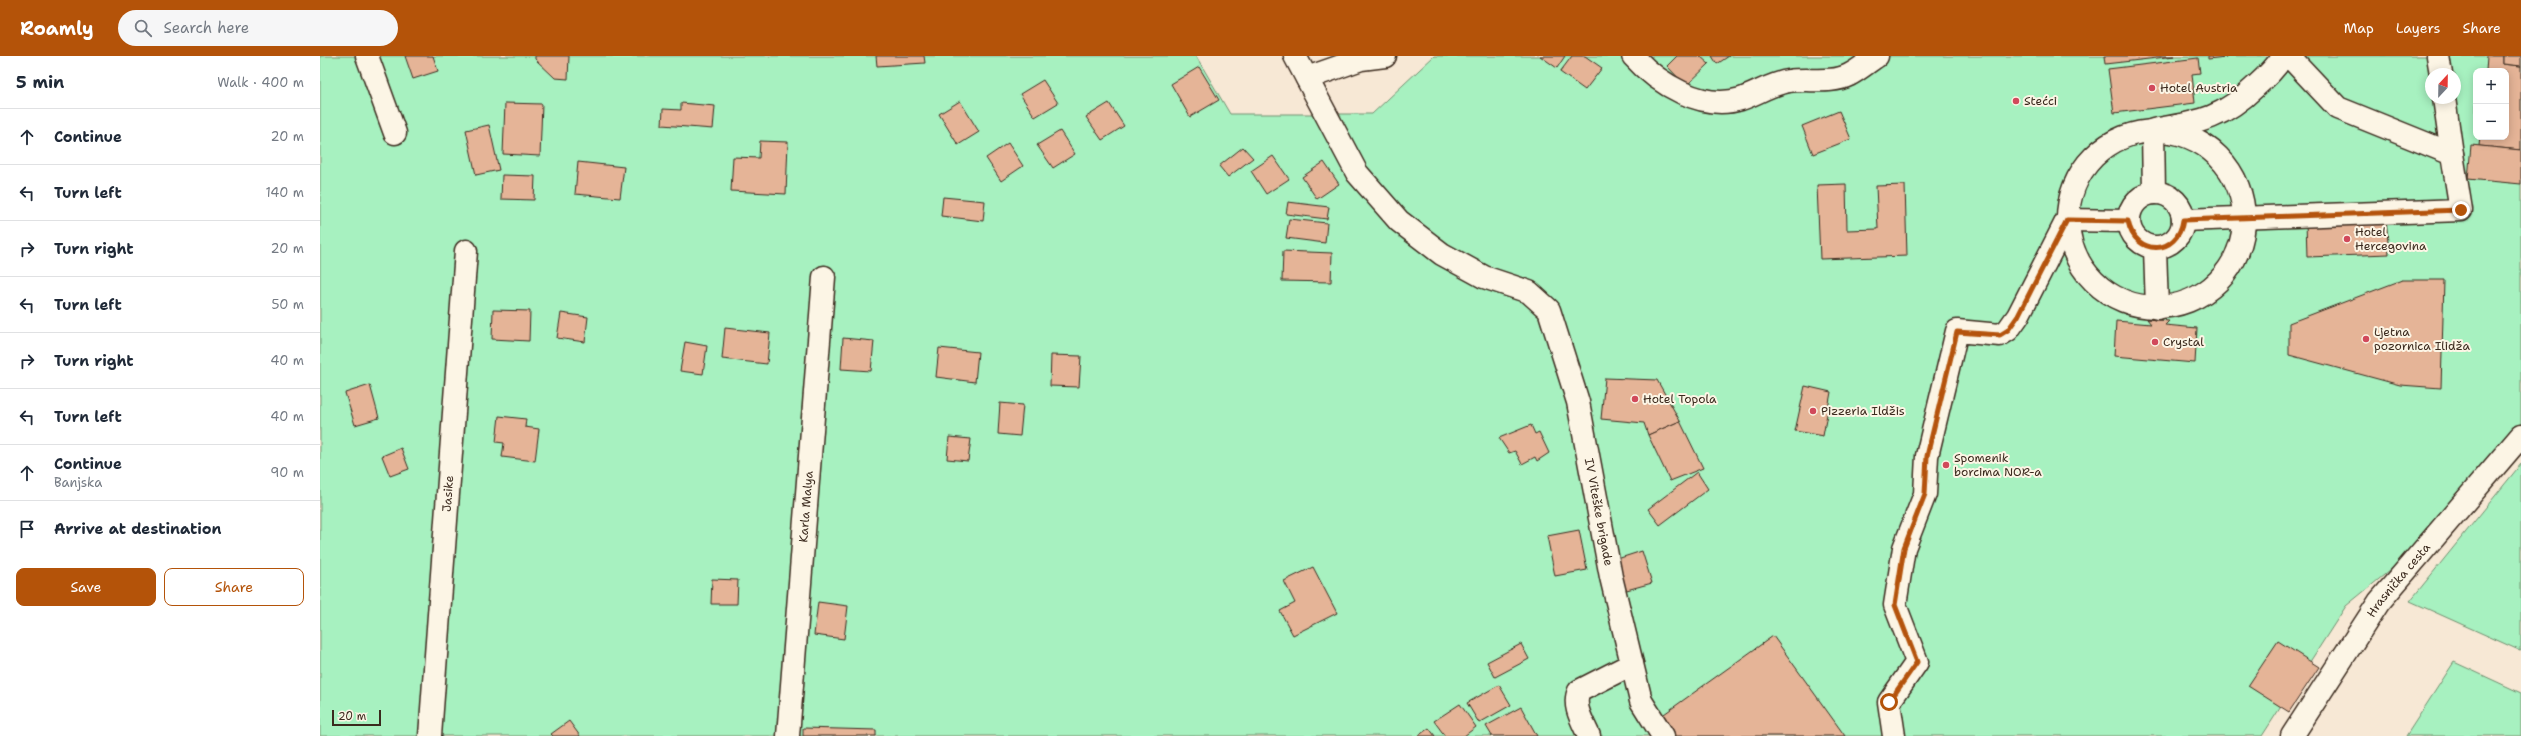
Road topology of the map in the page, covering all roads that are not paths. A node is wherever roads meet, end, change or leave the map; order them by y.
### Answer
1 (367, 56) edge
2 (1295, 56) edge
3 (1385, 56) edge
4 (1633, 56) edge
5 (1877, 56) edge
6 (2282, 56) edge
7 (2289, 56) edge
8 (2438, 56) edge
9 (1362, 58) edge
10 (2440, 68) edge
11 (1307, 78) junction
12 (2445, 104) edge
13 (2153, 130) junction
14 (395, 133) dead end
15 (2452, 154) junction
16 (2154, 193) junction
17 (2244, 219) junction
18 (2067, 220) junction
19 (2183, 220) junction
20 (2128, 221) junction
21 (2156, 248) junction
22 (466, 251) dead end
23 (824, 278) dead end
24 (2156, 308) junction
25 (2521, 436) edge
26 (1632, 664) junction
27 (430, 736) edge
28 (788, 736) edge
29 (1589, 736) edge
30 (1662, 736) edge
31 (1894, 736) edge
32 (2292, 736) edge

1 - 14 street
2 - 11 street
3 - 9 street
4 - 5 street
6 - 13 street
7 - 15 street
8 - 10 street
9 - 11 street
11 - 26 street, IV Viteške brigade
12 - 15 street
13 - 16 street
13 - 17 street
13 - 18 street
15 - 17 street
16 - 19 street
16 - 20 street
17 - 19 street
17 - 24 street
18 - 20 street
18 - 24 street
18 - 31 street
19 - 21 street
20 - 21 street
21 - 24 street
22 - 27 street, Jasike
23 - 28 street, Karla Malya
25 - 32 street, Hrasnička cesta
26 - 29 street
26 - 30 street, IV Viteške brigade

